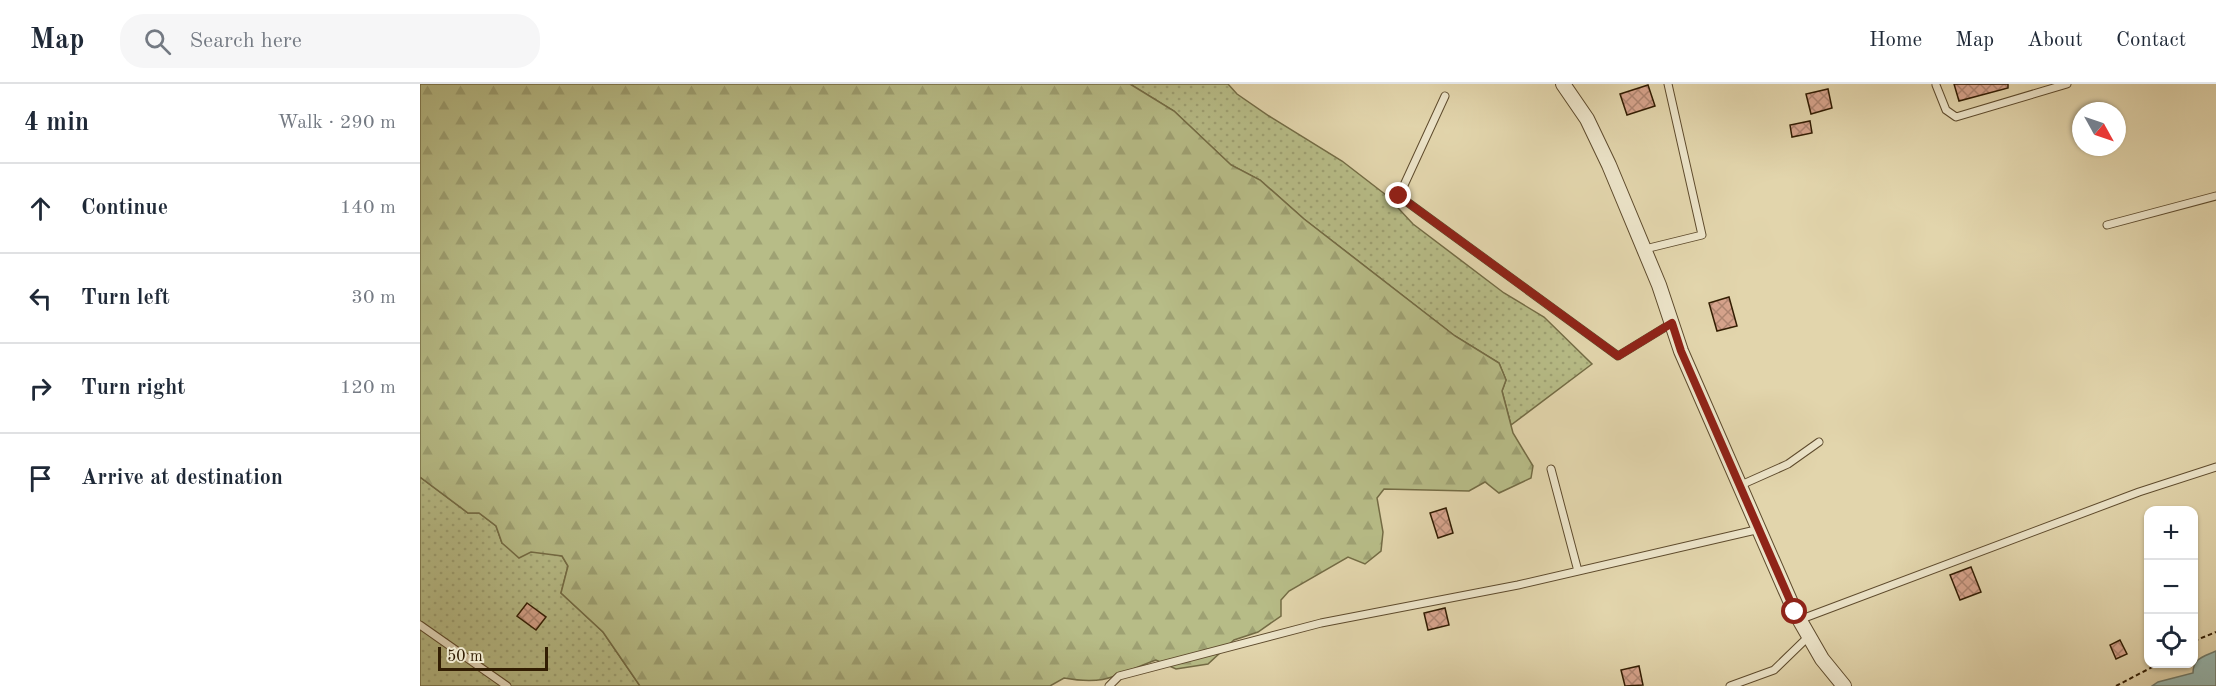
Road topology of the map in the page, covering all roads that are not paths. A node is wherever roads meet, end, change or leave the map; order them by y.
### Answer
1 (1563, 84) edge
2 (1668, 84) edge
3 (2067, 84) edge
4 (1936, 85) edge
5 (1445, 96) dead end
6 (2216, 196) edge
7 (2107, 225) dead end
8 (1645, 249) junction
9 (1672, 323) junction
10 (1819, 442) dead end
11 (2216, 467) edge
12 (1551, 469) dead end
13 (1741, 485) junction
14 (1760, 529) junction
15 (1578, 571) junction
16 (1799, 620) junction
17 (420, 625) edge
18 (1808, 637) junction
19 (507, 686) edge
20 (1109, 686) edge
21 (1730, 686) edge
22 (1844, 686) edge

1 - 8 street
2 - 8 lane
3 - 4 lane
5 - 9 lane
6 - 7 lane
8 - 9 street
9 - 13 street
10 - 13 lane
11 - 16 lane
12 - 15 lane
13 - 14 street
14 - 15 lane
14 - 16 street
15 - 20 lane
16 - 18 street
17 - 19 lane
18 - 21 lane
18 - 22 street

